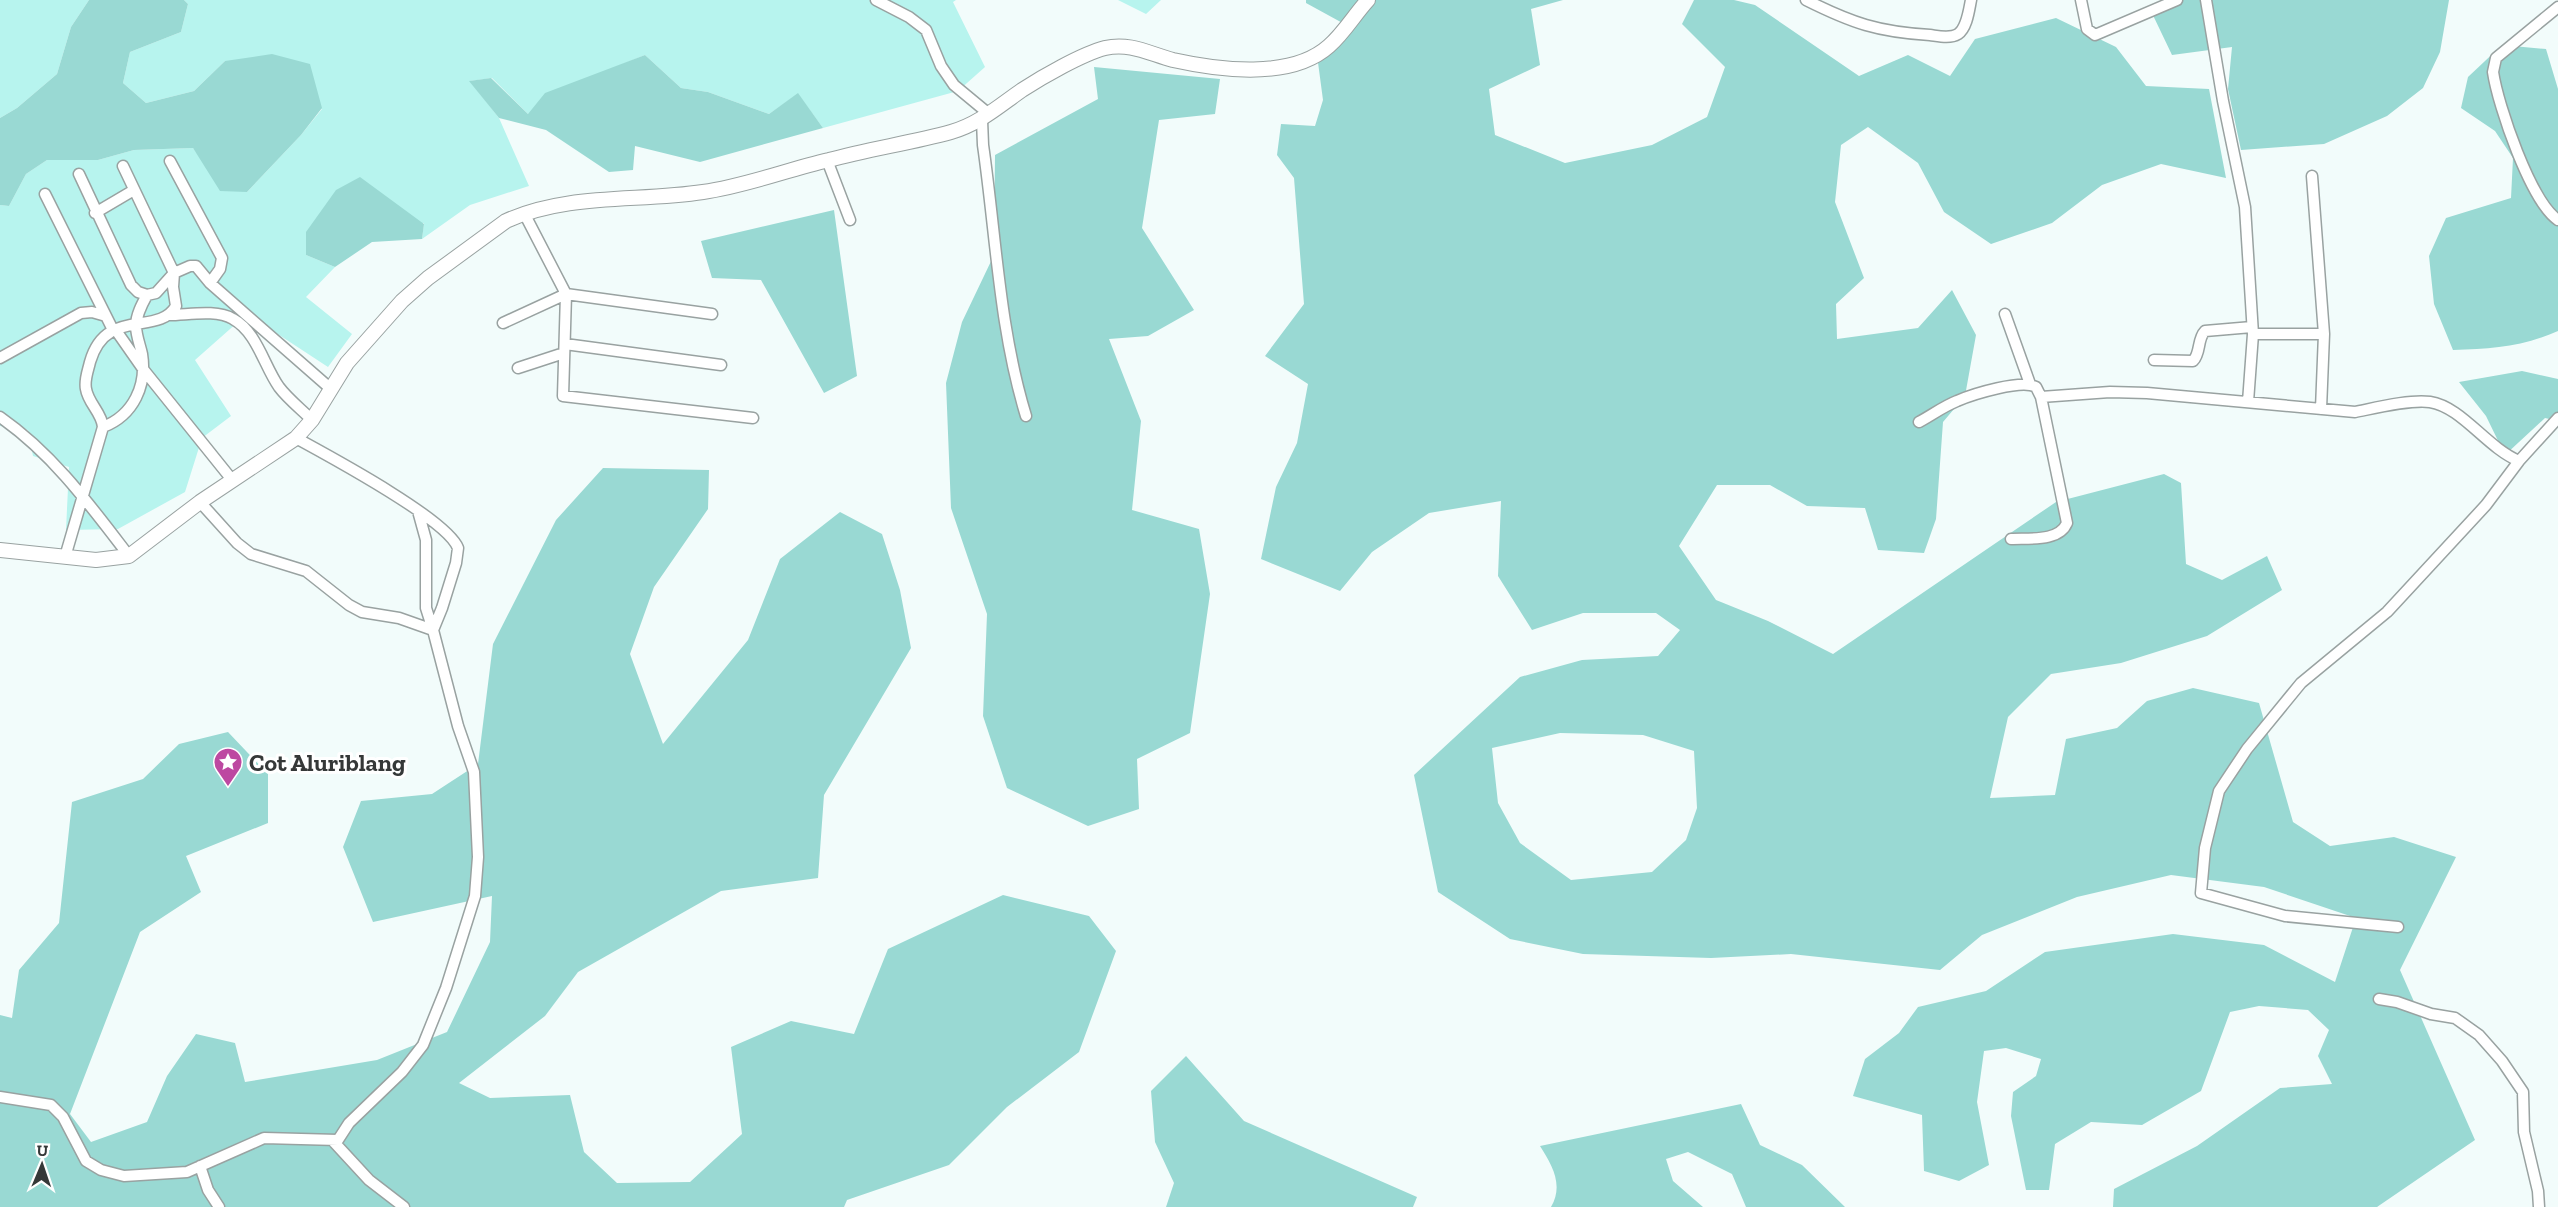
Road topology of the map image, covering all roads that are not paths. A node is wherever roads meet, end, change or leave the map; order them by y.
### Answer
1 (876, 0) edge
2 (1368, 0) edge
3 (1806, 0) edge
4 (1971, 0) edge
5 (2081, 0) edge
6 (2177, 0) edge
7 (2206, 0) edge
8 (2558, 7) edge
9 (986, 117) junction
10 (828, 160) junction
11 (170, 161) dead end
12 (123, 166) dead end
13 (79, 174) dead end
14 (2312, 176) dead end
15 (134, 190) junction
16 (45, 194) dead end
17 (95, 213) junction
18 (524, 213) junction
19 (850, 220) dead end
20 (2558, 220) edge
21 (174, 273) junction
22 (210, 283) junction
23 (566, 294) junction
24 (147, 295) junction
25 (712, 314) dead end
26 (2005, 314) dead end
27 (169, 315) junction
28 (106, 316) junction
29 (503, 323) dead end
30 (136, 325) junction
31 (114, 330) junction
32 (2253, 331) junction
33 (2324, 334) junction
34 (564, 348) junction
35 (0, 358) edge
36 (2154, 360) dead end
37 (721, 365) dead end
38 (518, 368) dead end
39 (143, 369) junction
40 (2030, 384) junction
41 (331, 389) junction
42 (2041, 398) junction
43 (2248, 402) junction
44 (2321, 409) junction
45 (1026, 416) dead end
46 (0, 417) edge
47 (753, 418) dead end
48 (2558, 418) edge
49 (312, 420) junction
50 (1919, 422) dead end
51 (103, 427) junction
52 (296, 438) junction
53 (2519, 461) junction
54 (233, 481) junction
55 (82, 495) junction
56 (200, 502) junction
57 (418, 511) junction
58 (2011, 539) dead end
59 (0, 550) edge
60 (129, 556) junction
61 (65, 557) junction
62 (433, 630) junction
63 (2398, 927) dead end
64 (2379, 999) dead end
65 (0, 1097) edge
66 (333, 1142) junction
67 (200, 1166) junction
68 (219, 1207) edge
69 (404, 1207) edge
70 (2539, 1207) edge

1 - 9 street
2 - 9 street
3 - 4 street
5 - 6 street
7 - 32 street
8 - 20 street
9 - 10 street
9 - 45 street
10 - 18 street
10 - 19 street
11 - 22 street
12 - 15 street
13 - 17 street
14 - 33 street
15 - 17 street
15 - 21 street
16 - 28 street
17 - 24 street
18 - 23 street
18 - 41 street
21 - 22 street
21 - 24 street
21 - 27 street
22 - 41 street
23 - 25 street
23 - 29 street
23 - 34 street
24 - 30 street
26 - 40 street
27 - 30 street
27 - 49 street
28 - 31 street
28 - 35 street
30 - 31 street
30 - 39 street
31 - 39 street
31 - 51 street
32 - 33 street
32 - 36 street
32 - 43 street
33 - 44 street
34 - 37 street
34 - 38 street
34 - 47 street
39 - 51 street
39 - 54 street
40 - 42 street
40 - 50 street
41 - 49 street
42 - 43 street
42 - 58 street
43 - 44 street
44 - 53 street
46 - 55 street
48 - 53 street
49 - 52 street
51 - 55 street
52 - 54 street
52 - 57 street
53 - 63 street
54 - 56 street
55 - 60 street
55 - 61 street
56 - 60 street
56 - 62 street
57 - 62 street
57 - 62 street
59 - 61 street
60 - 61 street
62 - 66 street
64 - 70 street
65 - 67 street
66 - 67 street
66 - 69 street
67 - 68 street

